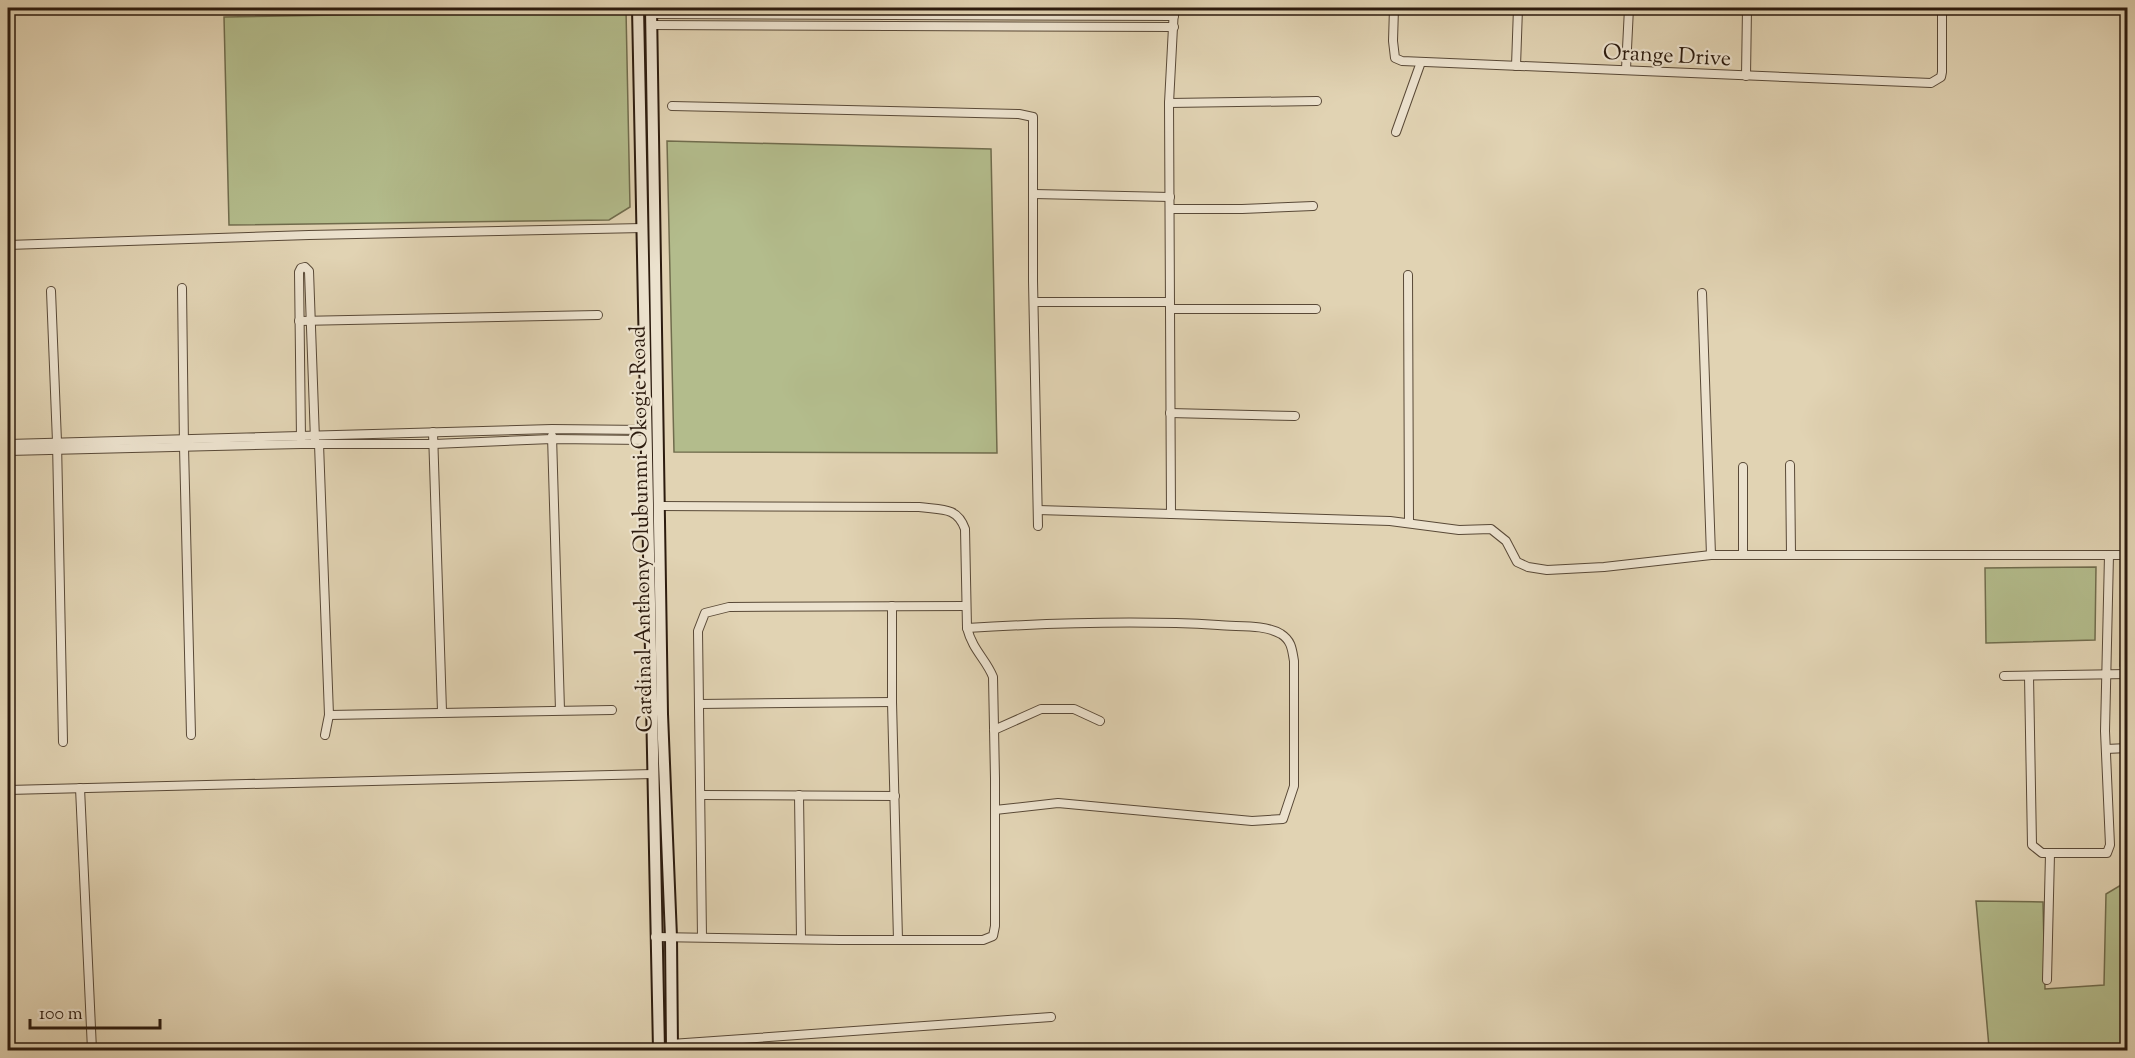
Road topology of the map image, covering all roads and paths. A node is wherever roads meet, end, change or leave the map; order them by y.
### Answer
1 (638, 8) edge
2 (1394, 8) edge
3 (1518, 8) edge
4 (1629, 8) edge
5 (1747, 8) edge
6 (1942, 8) edge
7 (737, 11) edge
8 (1046, 12) edge
9 (1174, 12) edge
10 (651, 15) edge
11 (737, 25) junction
12 (1046, 27) junction
13 (1174, 27) junction
14 (1421, 62) junction
15 (1516, 66) junction
16 (1626, 69) junction
17 (1746, 76) junction
18 (1317, 101) dead end
19 (1169, 103) junction
20 (672, 106) dead end
21 (1396, 132) dead end
22 (1034, 194) junction
23 (1170, 196) junction
24 (1313, 206) dead end
25 (1170, 209) junction
26 (643, 228) junction
27 (8, 245) edge
28 (1408, 274) dead end
29 (182, 288) dead end
30 (51, 291) dead end
31 (1702, 293) dead end
32 (1034, 302) junction
33 (1170, 305) junction
34 (1316, 309) dead end
35 (598, 315) dead end
36 (298, 321) junction
37 (310, 321) junction
38 (645, 367) junction
39 (657, 367) junction
40 (1170, 413) junction
41 (1295, 416) dead end
42 (552, 429) junction
43 (433, 432) junction
44 (645, 435) junction
45 (552, 439) junction
46 (301, 440) junction
47 (316, 441) junction
48 (184, 443) junction
49 (8, 444) edge
50 (434, 444) junction
51 (57, 446) junction
52 (8, 451) edge
53 (1790, 465) dead end
54 (1743, 467) dead end
55 (659, 506) junction
56 (1038, 510) junction
57 (1171, 514) junction
58 (1409, 524) junction
59 (1038, 526) dead end
60 (1791, 554) junction
61 (1711, 555) junction
62 (1743, 555) junction
63 (2109, 555) junction
64 (2127, 555) edge
65 (892, 606) junction
66 (966, 606) junction
67 (967, 628) junction
68 (2106, 674) junction
69 (2127, 674) edge
70 (2004, 676) dead end
71 (2030, 676) junction
72 (892, 702) junction
73 (699, 704) junction
74 (560, 710) junction
75 (612, 710) dead end
76 (442, 711) junction
77 (328, 715) junction
78 (1100, 721) dead end
79 (994, 730) junction
80 (191, 735) dead end
81 (325, 735) dead end
82 (63, 742) dead end
83 (2106, 748) junction
84 (2127, 748) edge
85 (652, 774) junction
86 (80, 788) junction
87 (8, 790) edge
88 (700, 795) junction
89 (799, 795) junction
90 (895, 796) junction
91 (995, 810) junction
92 (2050, 854) junction
93 (655, 937) junction
94 (671, 937) junction
95 (702, 937) junction
96 (801, 939) junction
97 (898, 940) junction
98 (2047, 980) dead end
99 (1051, 1017) dead end
100 (672, 1047) edge
101 (92, 1050) edge
102 (658, 1050) edge

1 - 26 street, Cardinal Anthony Olubunmi Okogie Road
2 - 14 street, Orange Drive
3 - 15 street
4 - 16 street
5 - 17 street
6 - 17 street, Orange Drive
7 - 8 street
7 - 10 street
7 - 11 street
8 - 9 street
8 - 12 street
9 - 13 street
10 - 11 street
10 - 39 street, Cardinal Anthony Olubunmi Okogie Road
11 - 12 street
12 - 13 street
13 - 19 street
14 - 15 street, Orange Drive
14 - 21 street
15 - 16 street, Orange Drive
16 - 17 street, Orange Drive
18 - 19 street
19 - 23 street
20 - 22 street
22 - 23 street
22 - 32 street
23 - 25 street
24 - 25 street
25 - 33 street
26 - 27 street
26 - 38 street, Cardinal Anthony Olubunmi Okogie Road
28 - 58 street
29 - 48 street
30 - 51 street
31 - 61 street
32 - 33 street
32 - 56 street
33 - 34 street
33 - 40 street
35 - 37 street
36 - 37 street
36 - 37 street
36 - 46 street
37 - 47 street
38 - 39 street
38 - 44 street, Cardinal Anthony Olubunmi Okogie Road
39 - 55 street, Cardinal Anthony Olubunmi Okogie Road
40 - 41 street
40 - 57 street
42 - 43 street
42 - 44 street
42 - 45 street
43 - 47 street
43 - 50 street
44 - 45 street
44 - 85 street, Cardinal Anthony Olubunmi Okogie Road
45 - 50 street
45 - 74 street
46 - 47 street
46 - 48 street
47 - 50 street
47 - 77 street
48 - 51 street
48 - 80 street
49 - 51 street
50 - 76 street
51 - 52 street
51 - 82 street
53 - 60 street
54 - 62 street
55 - 66 street
55 - 94 street, Cardinal Anthony Olubunmi Okogie Road
56 - 57 street
56 - 59 street
57 - 58 street
58 - 61 street
60 - 62 street
60 - 63 street
61 - 62 street
63 - 64 street
63 - 68 street
65 - 66 street
65 - 72 street
65 - 73 street
66 - 67 street
67 - 79 street
67 - 91 street
68 - 69 street
68 - 71 street
68 - 83 street
70 - 71 street
71 - 92 street
72 - 73 street
72 - 90 street
73 - 88 street
74 - 75 street
74 - 76 street
76 - 77 street
77 - 81 street
78 - 79 street
79 - 91 street
83 - 84 street
83 - 92 street
85 - 86 street
85 - 93 street, Cardinal Anthony Olubunmi Okogie Road
86 - 87 street
86 - 101 street
88 - 89 street
88 - 95 street
89 - 90 street
89 - 96 street
90 - 97 street
91 - 97 street
92 - 98 street
93 - 94 street
93 - 102 street, Cardinal Anthony Olubunmi Okogie Road
94 - 95 street
94 - 100 street, Cardinal Anthony Olubunmi Okogie Road
95 - 96 street
96 - 97 street
99 - 100 street

